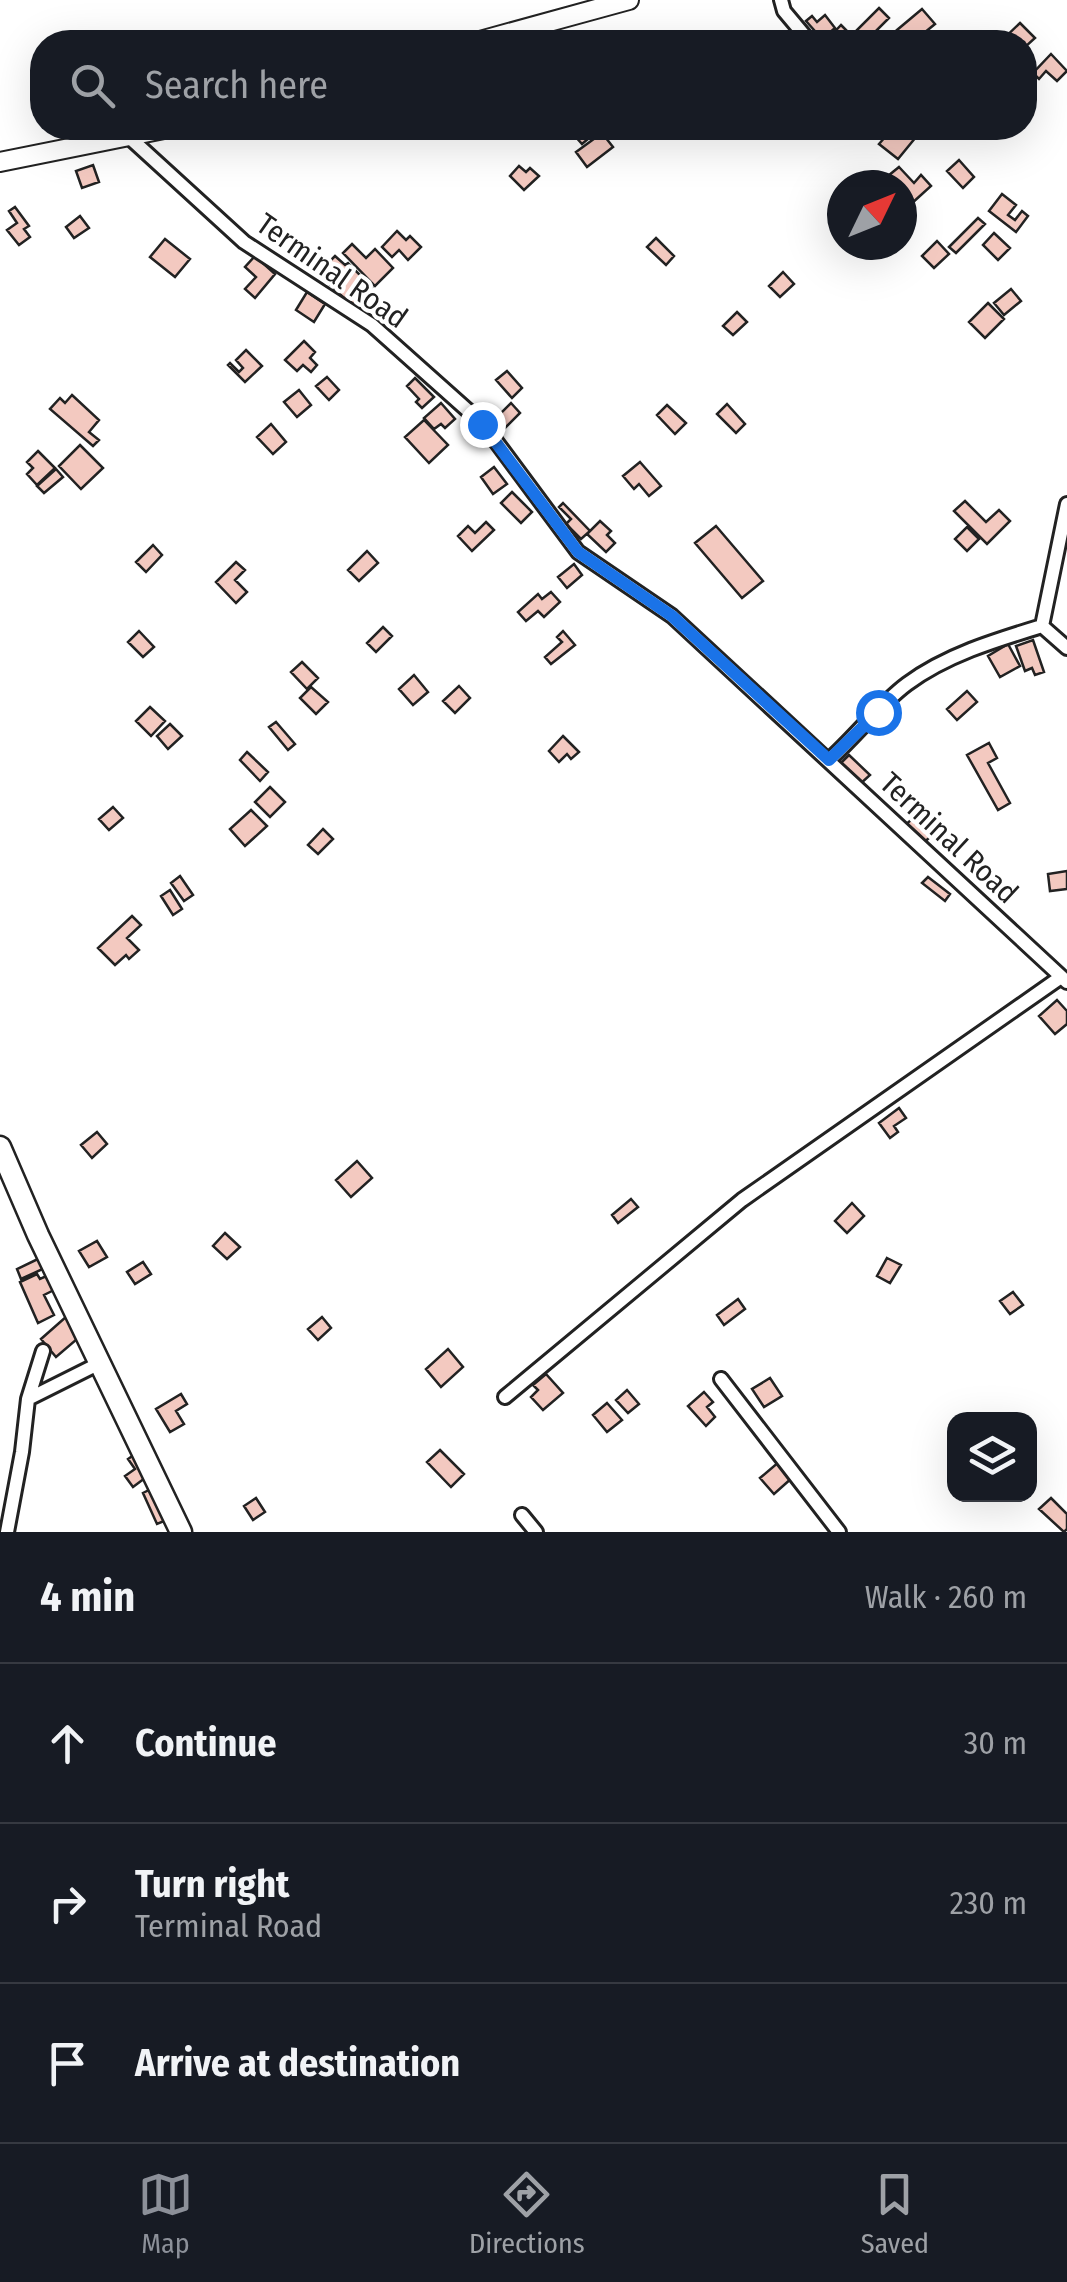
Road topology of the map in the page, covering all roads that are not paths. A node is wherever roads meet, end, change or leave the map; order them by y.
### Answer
1 (629, 0) edge
2 (781, 0) edge
3 (520, 30) edge
4 (800, 30) edge
5 (108, 140) edge
6 (132, 140) edge
7 (0, 162) edge
8 (1067, 504) edge
9 (1042, 626) junction
10 (1067, 648) edge
11 (829, 760) junction
12 (1064, 980) edge
13 (0, 1146) edge
14 (43, 1350) dead end
15 (100, 1364) junction
16 (721, 1379) dead end
17 (505, 1397) dead end
18 (28, 1398) junction
19 (522, 1514) dead end
20 (7, 1532) edge
21 (181, 1532) edge
22 (536, 1532) edge
23 (839, 1532) edge

1 - 3 street
2 - 4 street
5 - 7 street
6 - 11 street, Terminal Road
8 - 9 street
9 - 10 street
9 - 11 street
11 - 12 street, Terminal Road
12 - 17 street
13 - 15 main road
14 - 18 street
15 - 18 street
15 - 21 main road
16 - 23 street
18 - 20 street
19 - 22 street

